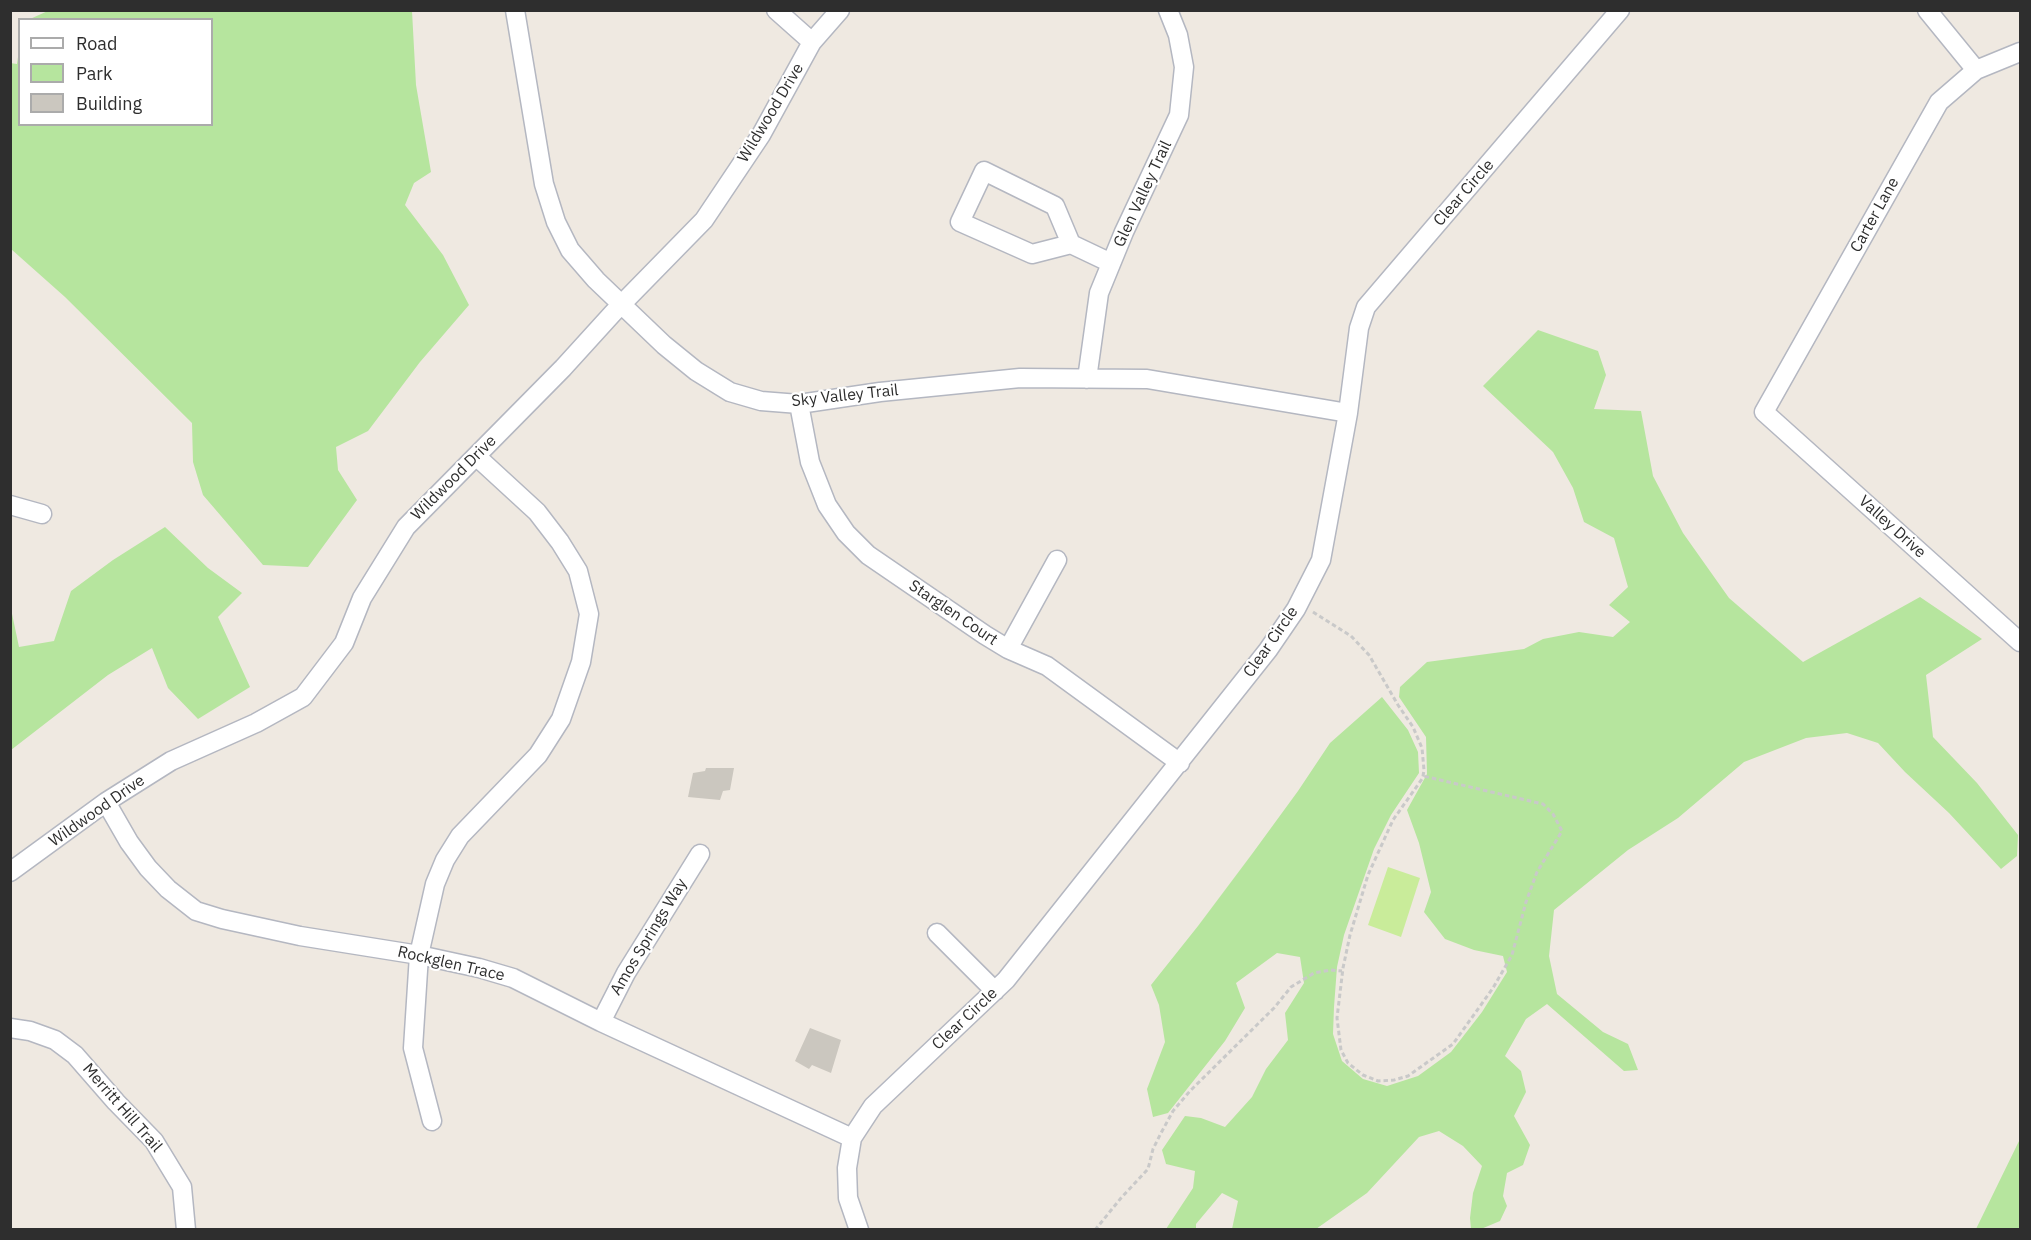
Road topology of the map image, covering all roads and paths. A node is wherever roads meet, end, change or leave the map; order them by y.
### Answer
1 (515, 10) edge
2 (776, 10) edge
3 (840, 10) edge
4 (1168, 10) edge
5 (1620, 10) edge
6 (1927, 10) edge
7 (812, 42) junction
8 (2020, 52) edge
9 (1976, 70) junction
10 (1071, 244) junction
11 (1111, 263) junction
12 (621, 304) junction
13 (1087, 379) junction
14 (799, 404) junction
15 (1764, 412) joint
16 (1348, 413) junction
17 (476, 456) junction
18 (10, 505) edge
19 (42, 514) dead end
20 (1057, 560) dead end
21 (1311, 611) dead end
22 (2020, 642) edge
23 (1008, 649) junction
24 (1180, 763) junction
25 (1423, 776) junction
26 (106, 802) junction
27 (700, 854) dead end
28 (10, 872) edge
29 (937, 933) dead end
30 (419, 955) junction
31 (1342, 971) junction
32 (995, 991) junction
33 (601, 1022) junction
34 (10, 1028) edge
35 (432, 1121) dead end
36 (852, 1138) junction
37 (186, 1230) edge
38 (860, 1230) edge
39 (1095, 1230) edge

1 - 12 street, Sky Valley Trail
2 - 7 street
3 - 7 street, Wildwood Drive
4 - 11 street, Glen Valley Trail
5 - 16 street, Clear Circle
6 - 9 street
7 - 12 street, Wildwood Drive
8 - 9 street, Carter Lane
9 - 15 street, Carter Lane
10 - 10 street
10 - 11 street
11 - 13 street, Glen Valley Trail
12 - 14 street, Sky Valley Trail
12 - 17 street, Wildwood Drive
13 - 14 street, Sky Valley Trail
13 - 16 street, Sky Valley Trail
14 - 23 street, Starglen Court
15 - 22 street, Valley Drive
16 - 24 street, Clear Circle
17 - 26 street, Wildwood Drive
17 - 30 street
18 - 19 street
20 - 23 street
21 - 25 path
23 - 24 street, Starglen Court
24 - 32 street, Clear Circle
25 - 31 path
25 - 31 path
26 - 28 street, Wildwood Drive
26 - 30 street, Rockglen Trace
27 - 33 street, Amos Springs Way
29 - 32 street
30 - 33 street, Rockglen Trace
30 - 35 street
31 - 39 path
32 - 36 street, Clear Circle
33 - 36 street, Rockglen Trace
34 - 37 street, Merritt Hill Trail
36 - 38 street, Clear Circle

